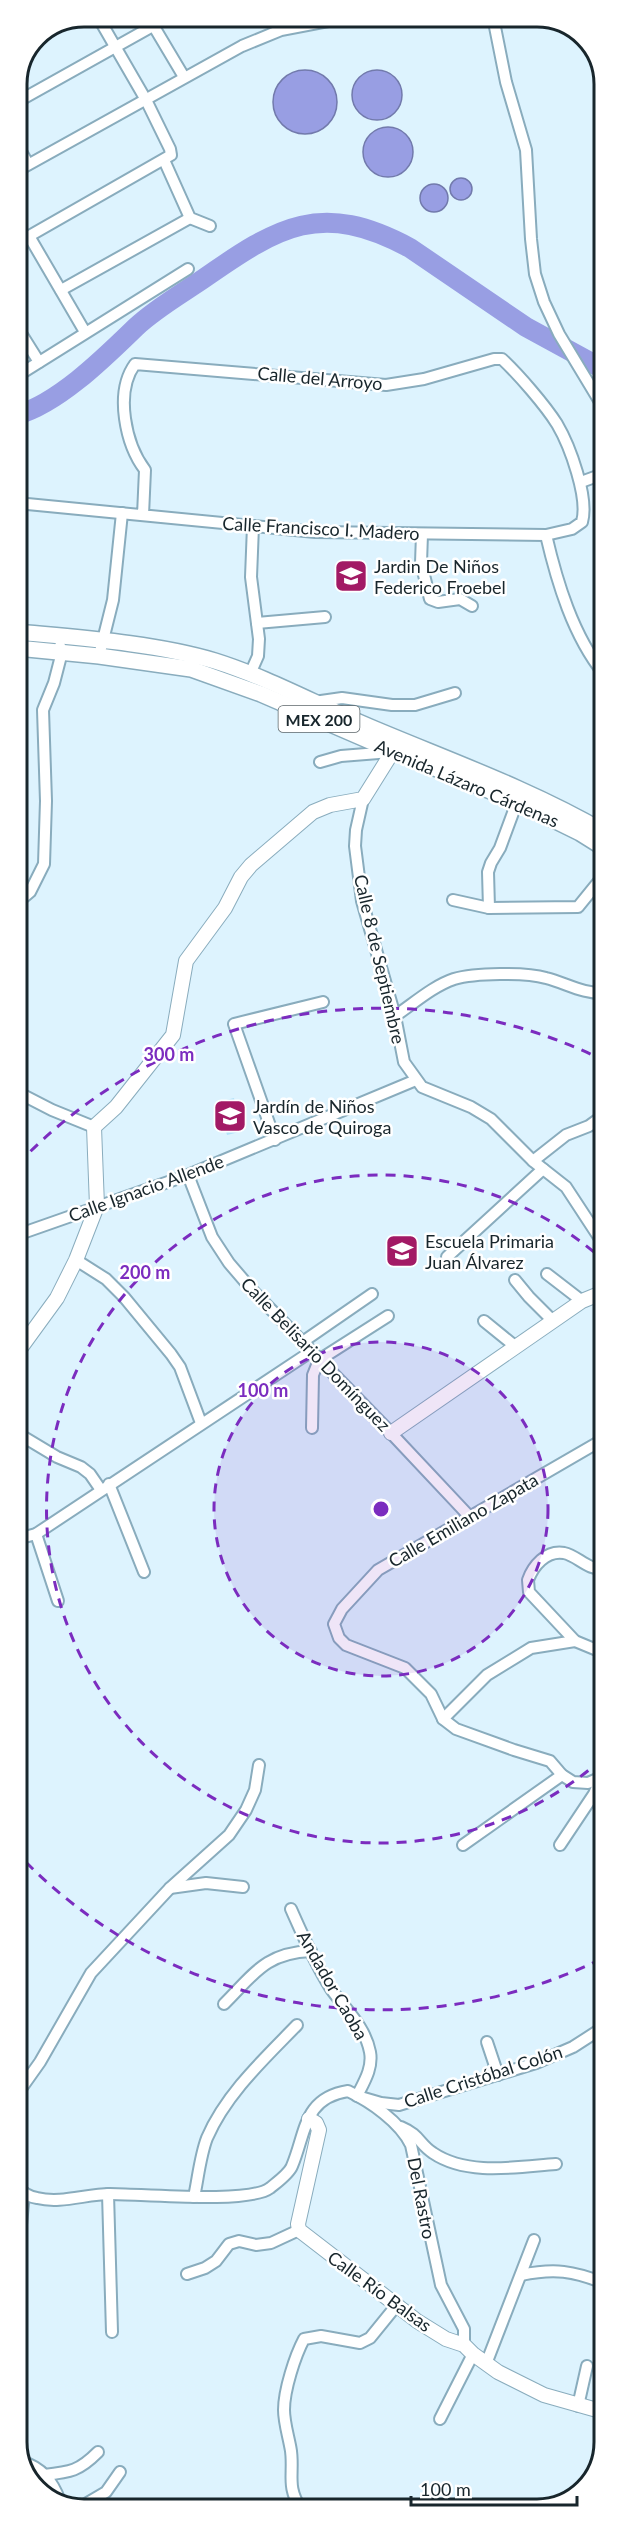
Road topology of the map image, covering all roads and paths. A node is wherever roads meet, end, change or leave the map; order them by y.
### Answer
1 (104, 27) edge
2 (150, 27) edge
3 (154, 27) edge
4 (297, 27) edge
5 (495, 27) edge
6 (115, 47) junction
7 (184, 77) junction
8 (27, 96) edge
9 (146, 100) junction
10 (167, 157) junction
11 (28, 164) edge
12 (190, 218) junction
13 (210, 226) dead end
14 (28, 236) joint
15 (188, 269) dead end
16 (61, 290) junction
17 (85, 332) junction
18 (27, 343) edge
19 (39, 362) junction
20 (27, 370) edge
21 (594, 391) edge
22 (594, 477) edge
23 (580, 482) junction
24 (27, 504) edge
25 (122, 513) junction
26 (143, 515) junction
27 (253, 526) junction
28 (422, 534) junction
29 (546, 535) junction
30 (472, 606) dead end
31 (326, 617) dead end
32 (257, 622) junction
33 (27, 633) edge
34 (57, 636) junction
35 (27, 649) edge
36 (101, 649) junction
37 (62, 652) junction
38 (594, 657) edge
39 (250, 674) junction
40 (455, 693) dead end
41 (311, 702) junction
42 (393, 751) junction
43 (320, 762) dead end
44 (363, 798) junction
45 (517, 802) junction
46 (594, 827) edge
47 (594, 842) edge
48 (594, 886) edge
49 (27, 893) edge
50 (453, 900) dead end
51 (489, 908) junction
52 (594, 993) edge
53 (323, 1002) dead end
54 (395, 1016) junction
55 (416, 1080) junction
56 (27, 1097) edge
57 (594, 1122) edge
58 (94, 1127) junction
59 (275, 1140) junction
60 (533, 1161) junction
61 (543, 1169) junction
62 (188, 1175) junction
63 (97, 1206) junction
64 (594, 1230) edge
65 (27, 1231) edge
66 (447, 1257) dead end
67 (76, 1260) junction
68 (547, 1274) dead end
69 (515, 1280) dead end
70 (372, 1294) dead end
71 (594, 1296) edge
72 (582, 1301) junction
73 (388, 1316) dead end
74 (484, 1321) dead end
75 (554, 1321) junction
76 (27, 1339) edge
77 (304, 1341) junction
78 (516, 1347) junction
79 (316, 1355) junction
80 (201, 1423) junction
81 (312, 1428) dead end
82 (391, 1433) junction
83 (27, 1440) edge
84 (594, 1445) edge
85 (105, 1487) junction
86 (469, 1516) junction
87 (36, 1534) junction
88 (27, 1536) edge
89 (594, 1567) edge
90 (144, 1572) dead end
91 (58, 1601) dead end
92 (575, 1641) junction
93 (594, 1649) edge
94 (443, 1719) junction
95 (259, 1765) dead end
96 (562, 1775) junction
97 (594, 1780) edge
98 (594, 1794) edge
99 (463, 1845) dead end
100 (560, 1845) dead end
101 (243, 1887) dead end
102 (170, 1888) junction
103 (291, 1909) dead end
104 (310, 1951) junction
105 (224, 2004) dead end
106 (297, 2025) dead end
107 (594, 2033) edge
108 (487, 2042) dead end
109 (498, 2075) junction
110 (27, 2080) edge
111 (357, 2096) junction
112 (309, 2119) junction
113 (397, 2125) junction
114 (556, 2164) dead end
115 (27, 2193) edge
116 (108, 2194) junction
117 (194, 2197) junction
118 (299, 2230) junction
119 (534, 2240) dead end
120 (187, 2274) dead end
121 (521, 2275) junction
122 (594, 2279) edge
123 (396, 2306) junction
124 (112, 2332) dead end
125 (468, 2350) junction
126 (486, 2364) junction
127 (587, 2366) dead end
128 (578, 2406) junction
129 (594, 2410) edge
130 (440, 2419) dead end
131 (98, 2452) dead end
132 (31, 2464) edge
133 (120, 2472) dead end
134 (44, 2475) junction
135 (52, 2485) junction
136 (49, 2487) edge
137 (55, 2491) edge
138 (96, 2499) edge
139 (295, 2499) edge

1 - 6 street
2 - 6 street
3 - 7 street
4 - 7 street
5 - 21 street
6 - 8 street
6 - 9 street
7 - 9 street
9 - 10 street
9 - 11 street
10 - 12 street
10 - 14 street
12 - 13 street
12 - 16 street
14 - 16 street
15 - 17 street
16 - 17 street
17 - 19 street
18 - 19 street
19 - 20 street
22 - 23 street
23 - 26 street, Calle del Arroyo
23 - 29 street, Calle Francisco I. Madero
24 - 25 street, Calle Francisco I. Madero
25 - 26 street, Calle Francisco I. Madero
25 - 36 street
26 - 27 street, Calle Francisco I. Madero
27 - 28 street, Calle Francisco I. Madero
27 - 32 street
28 - 29 street, Calle Francisco I. Madero
28 - 30 street
29 - 38 street
31 - 32 street
32 - 39 street
33 - 34 main road, Avenida Lázaro Cárdenas / MEX 200
34 - 36 main road, Avenida Lázaro Cárdenas / MEX 200
34 - 37 street
35 - 37 main road, Avenida Lázaro Cárdenas / MEX 200
36 - 37 main road, Avenida Lázaro Cárdenas / MEX 200
36 - 39 main road, Avenida Lázaro Cárdenas / MEX 200
36 - 42 main road, Avenida Lázaro Cárdenas / MEX 200
37 - 49 street
39 - 41 main road, Avenida Lázaro Cárdenas / MEX 200
40 - 41 street
41 - 46 main road, Avenida Lázaro Cárdenas / MEX 200
42 - 43 street
42 - 44 street
42 - 45 main road, Avenida Lázaro Cárdenas / MEX 200
44 - 54 street, Calle 8 de Septiembre
44 - 58 street
45 - 47 main road, Avenida Lázaro Cárdenas / MEX 200
45 - 51 street
48 - 51 street
50 - 51 street
52 - 54 street
53 - 59 street
54 - 55 street, Calle 8 de Septiembre
55 - 59 street, Calle Ignacio Allende
55 - 60 street
56 - 58 street
57 - 60 street
58 - 63 street
59 - 62 street, Calle Ignacio Allende
60 - 61 street
61 - 64 street
61 - 66 street
62 - 63 street, Calle Ignacio Allende
62 - 77 street, Calle Belisario Domínguez
63 - 65 street, Calle Ignacio Allende
63 - 67 street
67 - 76 street
67 - 80 street
68 - 72 street
69 - 75 street
70 - 77 street
71 - 72 street
72 - 75 street
73 - 79 street
74 - 78 street
75 - 78 street
77 - 79 street, Calle Belisario Domínguez
78 - 82 street
79 - 80 street
79 - 81 street
79 - 82 street, Calle Belisario Domínguez
80 - 85 street
82 - 86 street, Calle Belisario Domínguez
83 - 85 street
84 - 86 street, Calle Emiliano Zapata
85 - 87 street
85 - 90 street
86 - 94 street, Calle Emiliano Zapata
87 - 88 street
87 - 91 street
89 - 92 street
92 - 93 street
92 - 94 street
94 - 96 street
95 - 102 street
96 - 97 street
96 - 99 street
98 - 100 street
101 - 102 street
102 - 110 street
103 - 104 street, Andador Caoba
104 - 105 street
104 - 111 street, Andador Caoba
106 - 117 street
107 - 109 street, Calle Cristóbal Colón
108 - 109 street
109 - 111 street, Calle Cristóbal Colón
111 - 112 street
111 - 113 street, Del Rastro
112 - 117 street
112 - 118 street
113 - 114 street
113 - 125 street, Del Rastro
115 - 116 street
116 - 117 street
116 - 124 street
118 - 120 street
118 - 123 street, Calle Río Balsas
119 - 121 street
121 - 122 street
121 - 126 street
123 - 125 street, Calle Río Balsas
123 - 139 street
125 - 126 street
125 - 130 street
126 - 128 street
127 - 128 street
128 - 129 street
131 - 134 street
132 - 134 street
133 - 138 street
134 - 135 street
135 - 136 street
135 - 137 street

